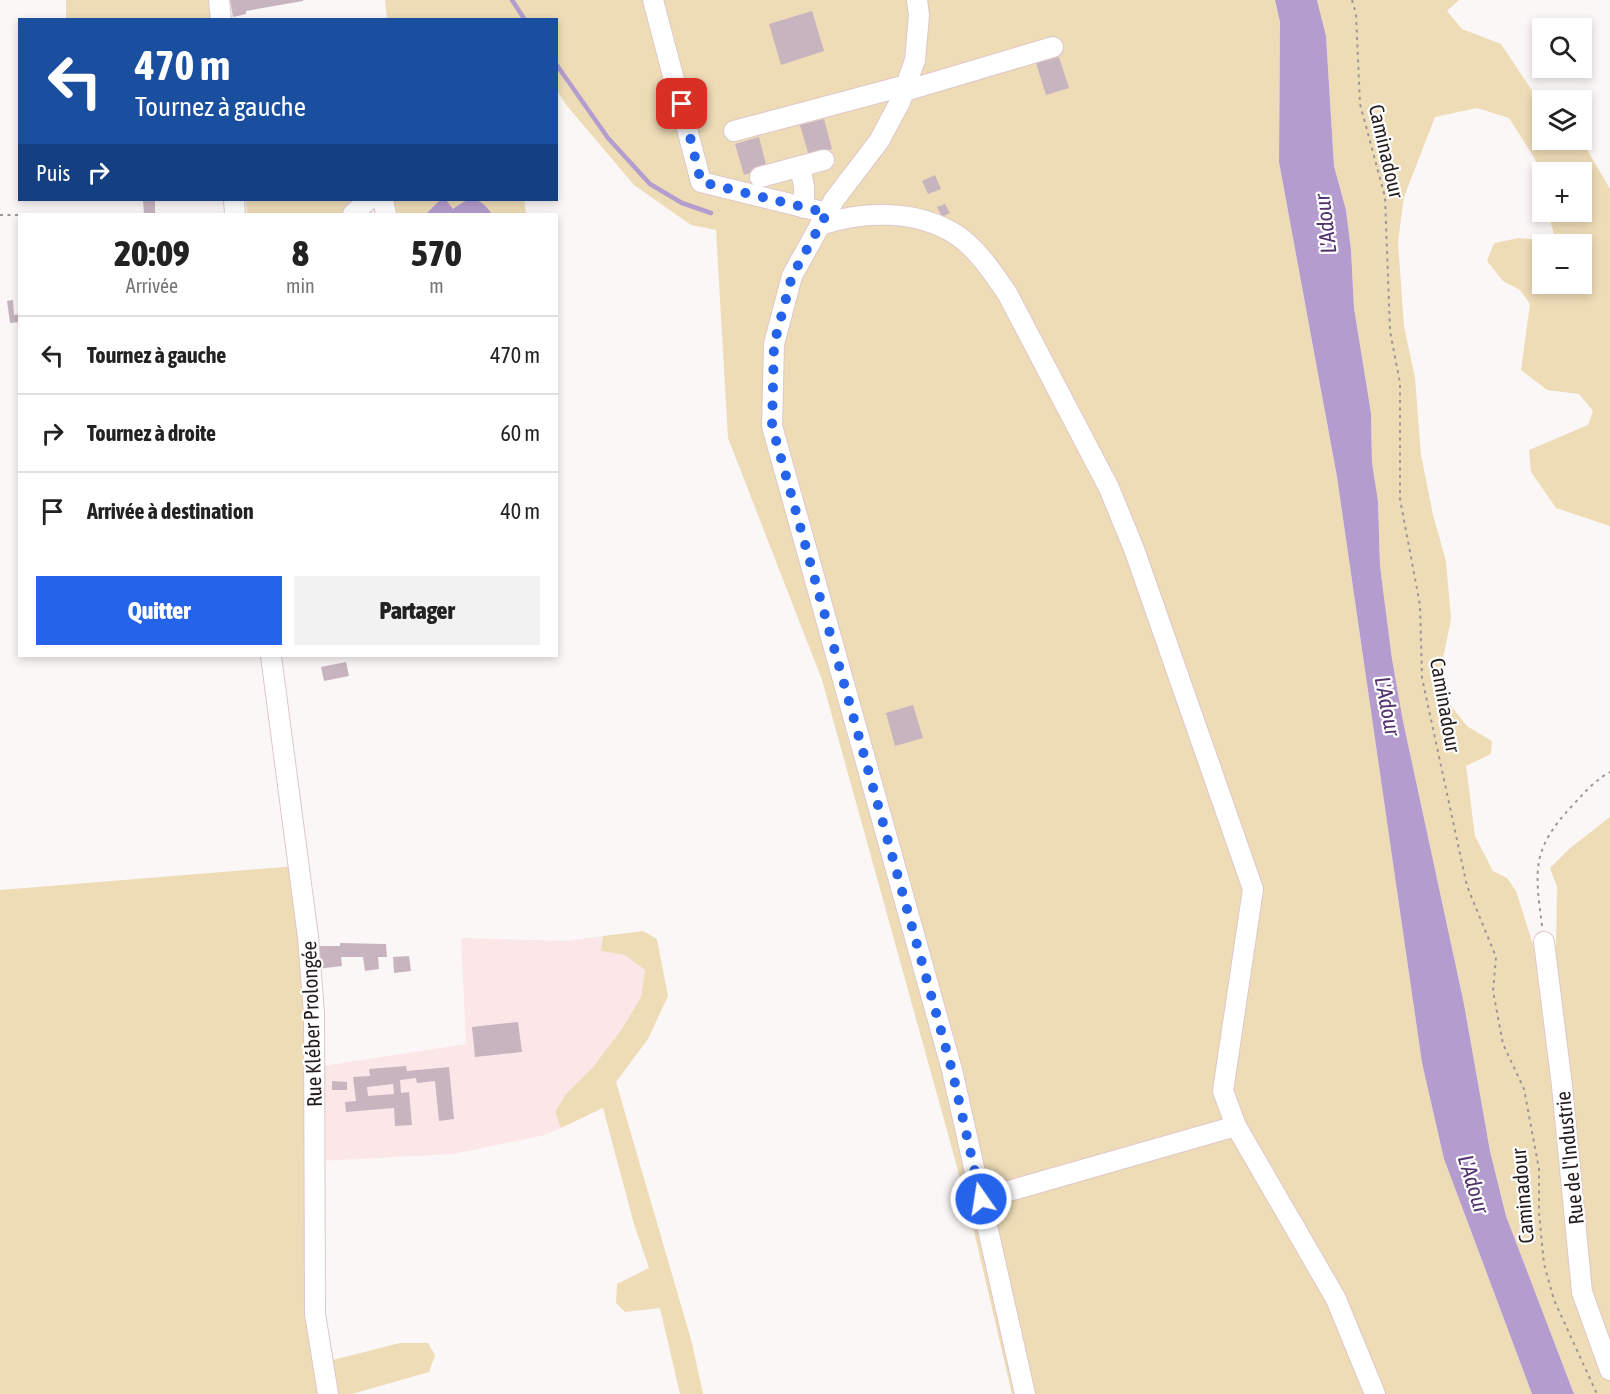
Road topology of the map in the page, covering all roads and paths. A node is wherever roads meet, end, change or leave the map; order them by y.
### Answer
1 (219, 0) edge
2 (653, 0) edge
3 (917, 0) edge
4 (1352, 0) edge
5 (221, 18) edge
6 (1053, 47) dead end
7 (906, 88) junction
8 (734, 131) dead end
9 (824, 160) dead end
10 (800, 166) junction
11 (760, 177) dead end
12 (367, 201) edge
13 (804, 208) junction
14 (354, 213) edge
15 (0, 215) edge
16 (18, 215) edge
17 (823, 219) junction
18 (271, 657) edge
19 (1610, 772) edge
20 (1544, 942) joint
21 (1236, 1126) junction
22 (981, 1199) junction
23 (1610, 1370) edge
24 (328, 1394) edge
25 (1026, 1394) edge
26 (1375, 1394) edge
27 (1597, 1394) edge

1 - 5 street
2 - 13 street
3 - 7 street
4 - 27 path, Caminadour
6 - 7 street
7 - 8 street
7 - 17 street
9 - 10 street
10 - 11 street
10 - 13 street
12 - 14 street
13 - 17 street
15 - 16 path
17 - 21 street
17 - 22 street
18 - 24 street, Rue Kléber Prolongée
19 - 20 path
20 - 23 street, Rue de l'Industrie
21 - 22 street
21 - 26 street
22 - 25 street

